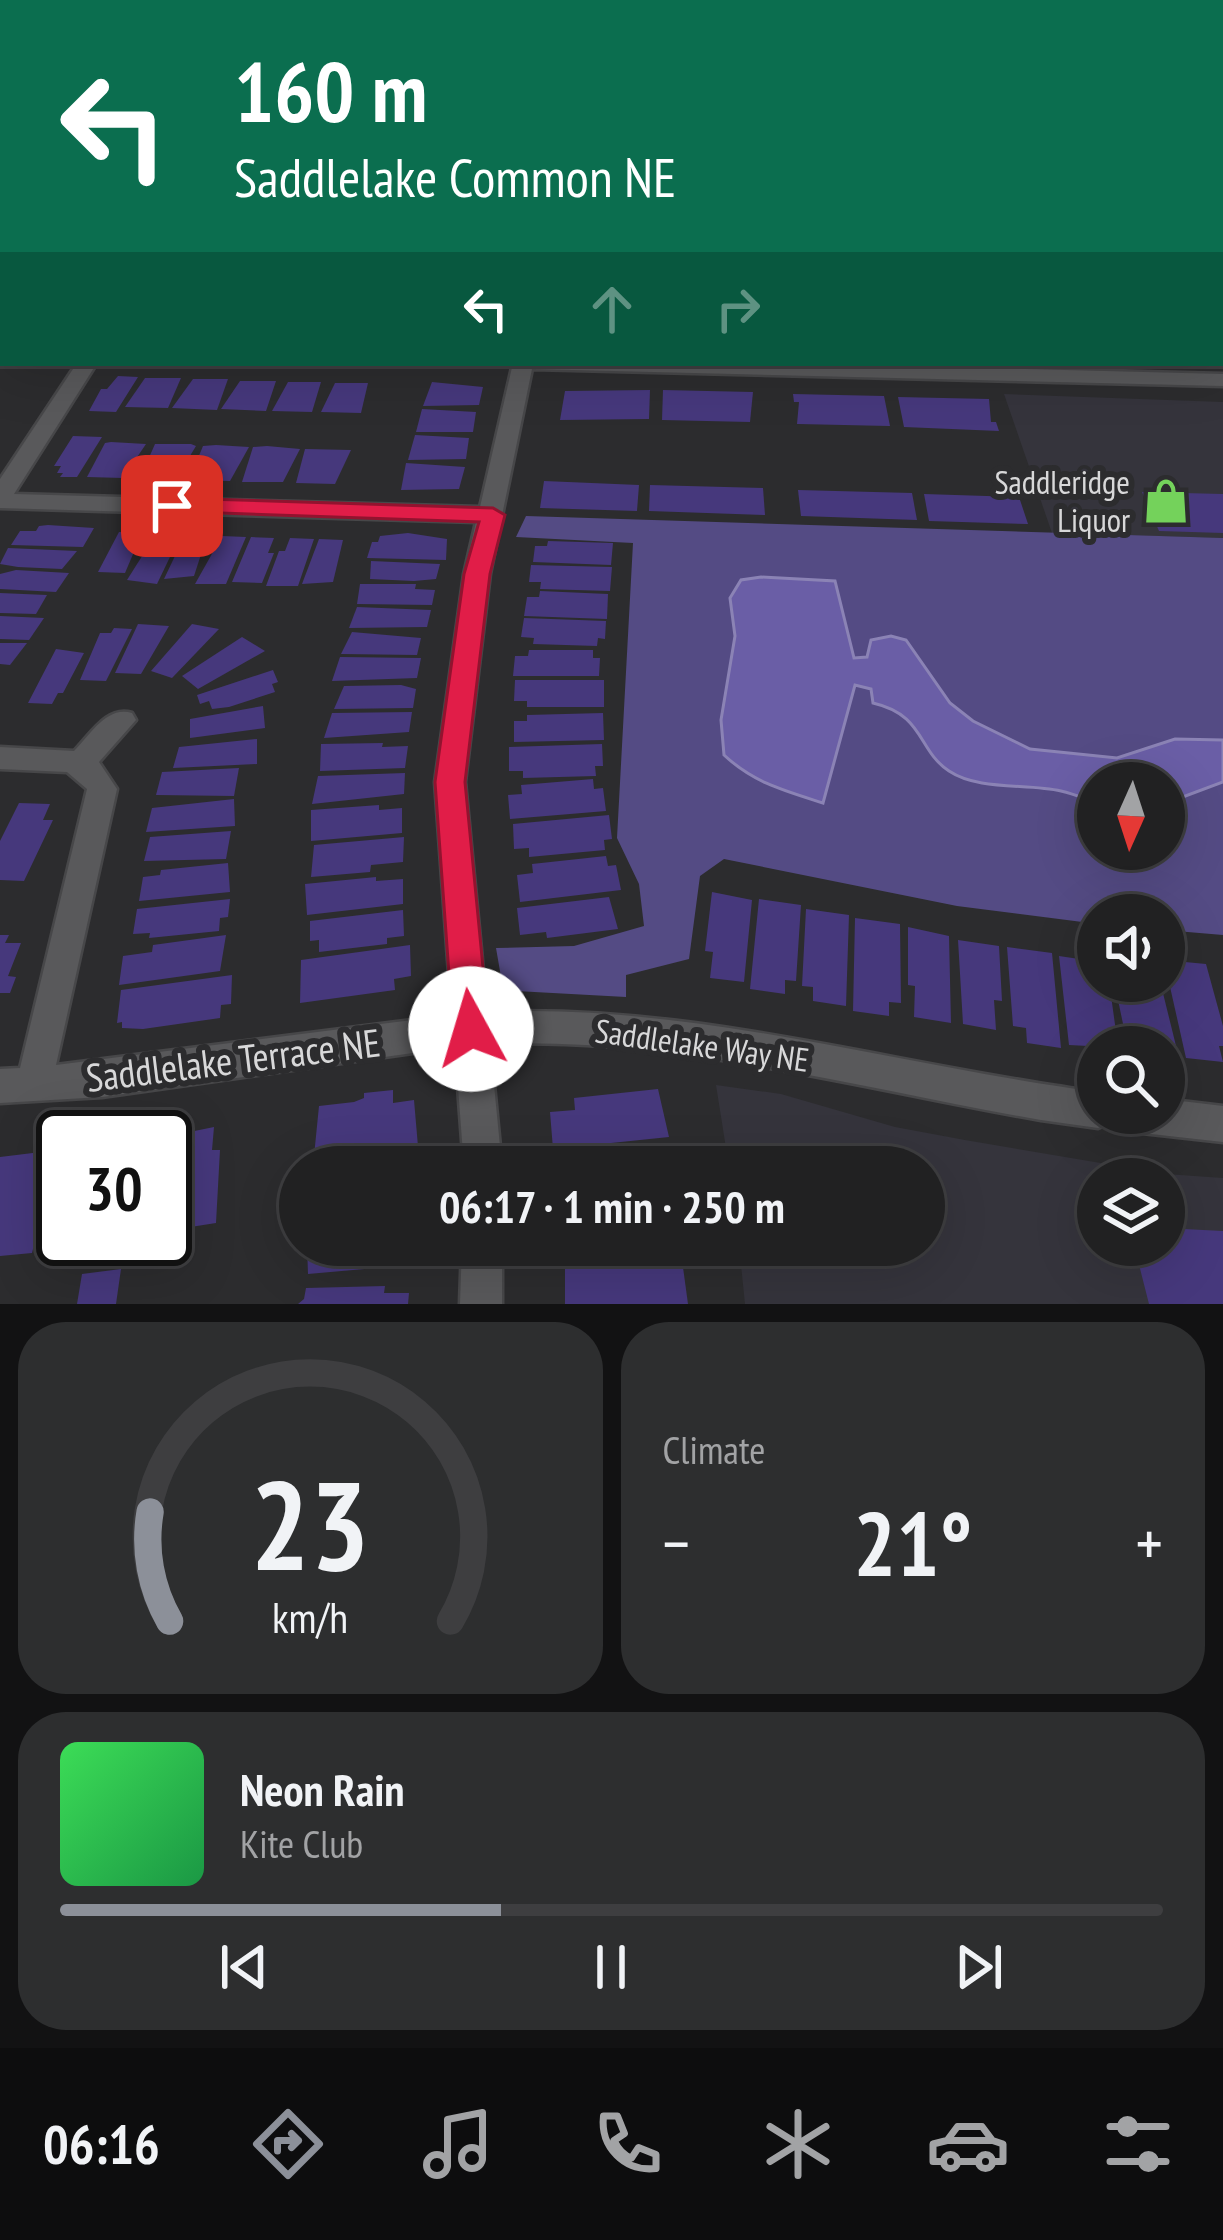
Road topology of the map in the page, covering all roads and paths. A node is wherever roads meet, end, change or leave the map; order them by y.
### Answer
1 (84, 366) edge
2 (522, 366) edge
3 (769, 366) edge
4 (1223, 380) edge
5 (0, 499) edge
6 (493, 515) junction
7 (122, 720) dead end
8 (0, 758) edge
9 (82, 762) junction
10 (471, 1029) junction
11 (17, 1085) edge
12 (1077, 1108) edge
13 (1185, 1120) edge
14 (1223, 1124) edge
15 (481, 1146) edge
16 (482, 1266) edge
17 (481, 1304) edge

1 - 5 street
2 - 6 street
3 - 4 street
5 - 6 street
6 - 10 street
7 - 9 street
8 - 9 street
9 - 11 street
10 - 11 street, Saddlelake Terrace NE
10 - 12 street, Saddlelake Way NE
10 - 15 street
13 - 14 street
16 - 17 street

